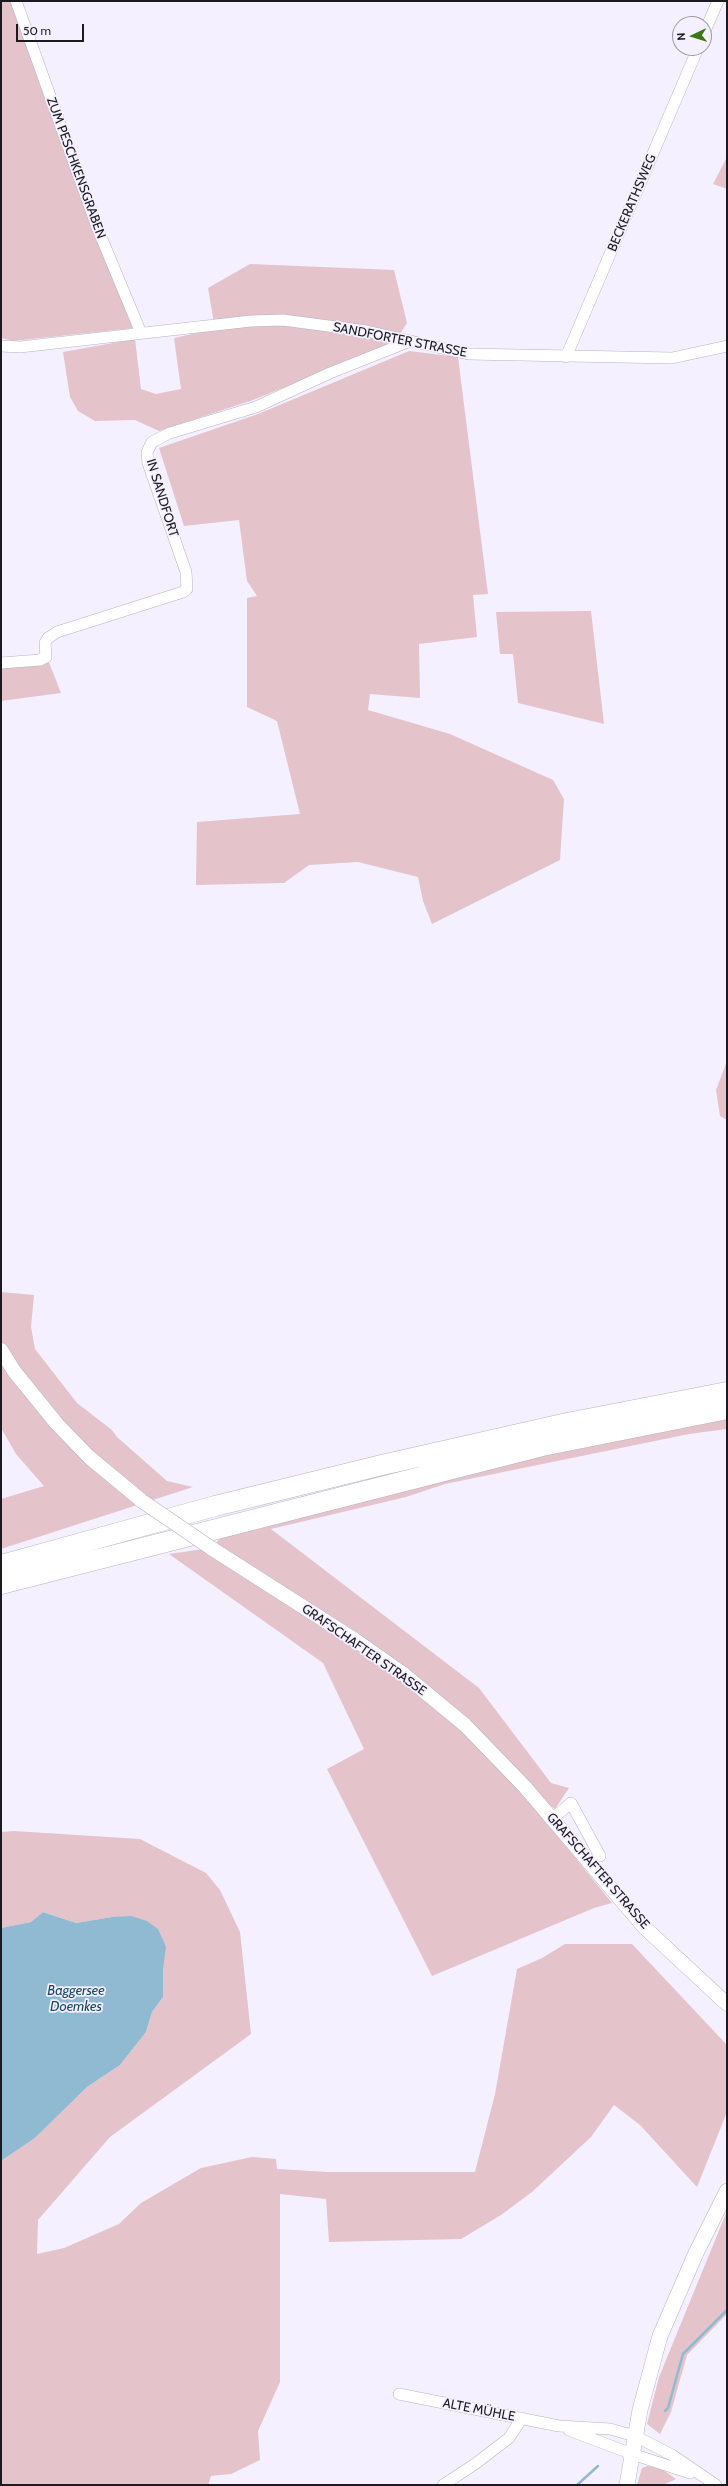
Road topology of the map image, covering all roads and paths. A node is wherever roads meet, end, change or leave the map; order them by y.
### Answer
1 (16, 1) edge
2 (718, 1) edge
3 (711, 16) edge
4 (695, 56) edge
5 (141, 333) junction
6 (408, 342) junction
7 (1, 346) edge
8 (727, 346) edge
9 (566, 357) junction
10 (1, 663) edge
11 (1, 1350) edge
12 (727, 1392) edge
13 (727, 1409) edge
14 (1, 1565) edge
15 (1, 1584) edge
16 (552, 1818) junction
17 (600, 1856) dead end
18 (724, 2000) edge
19 (727, 2191) edge
20 (399, 2394) dead end
21 (522, 2418) junction
22 (559, 2426) junction
23 (636, 2436) junction
24 (632, 2454) junction
25 (705, 2479) junction
26 (443, 2485) edge
27 (627, 2485) edge
28 (716, 2485) edge

1 - 5 street, ZUM PESCHKENSGRABEN
2 - 3 street
4 - 9 street, BECKERATHSWEG
5 - 6 street, SANDFORTER STRASSE
5 - 7 street, SANDFORTER STRASSE
6 - 9 street, SANDFORTER STRASSE
6 - 10 street, IN SANDFORT
8 - 9 street, SANDFORTER STRASSE
11 - 16 street, GRAFSCHAFTER STRASSE, bridge
12 - 14 highway
13 - 15 highway
16 - 17 street, GRAFSCHAFTER STRASSE
16 - 18 street, GRAFSCHAFTER STRASSE
19 - 23 main road
20 - 21 street, ALTE MÜHLE
21 - 22 street, ALTE MÜHLE
21 - 26 street
22 - 23 street, ALTE MÜHLE
22 - 24 street, ALTE MÜHLE
23 - 24 main road
23 - 25 street, ALTE MÜHLE
24 - 25 street, ALTE MÜHLE
24 - 27 main road
25 - 28 street

